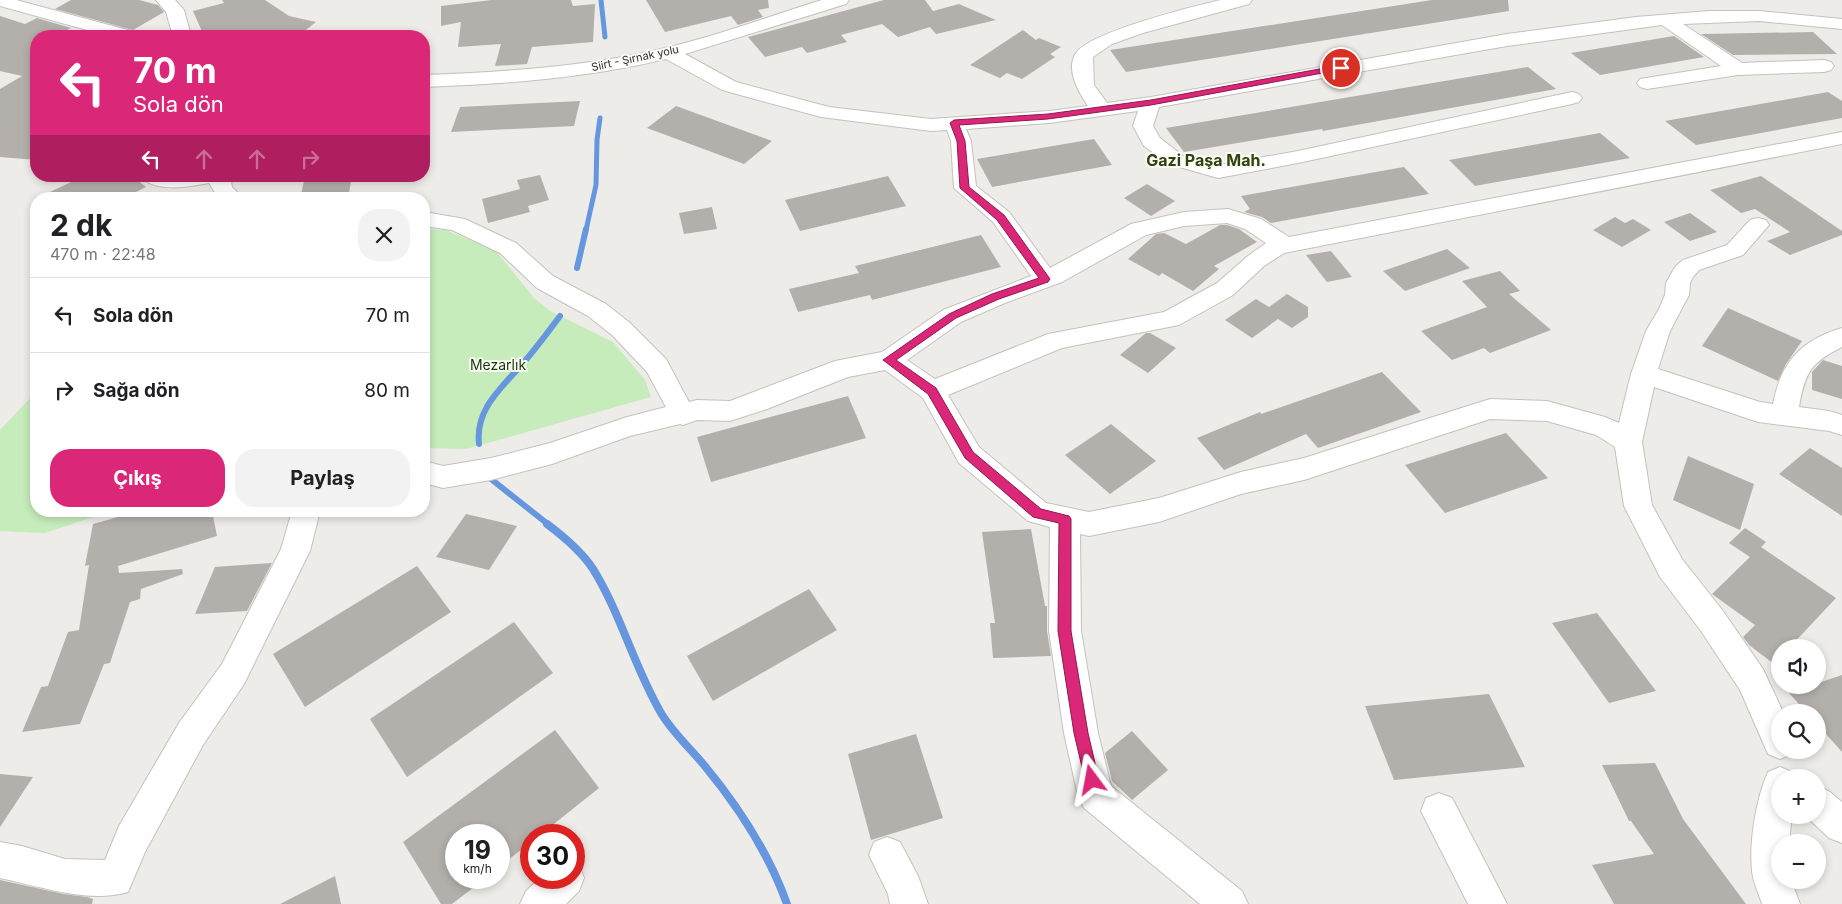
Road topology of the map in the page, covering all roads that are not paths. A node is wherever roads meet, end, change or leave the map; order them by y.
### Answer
1 (62, 0) edge
2 (165, 0) edge
3 (840, 0) edge
4 (1242, 0) edge
5 (0, 1) edge
6 (42, 13) junction
7 (1666, 20) junction
8 (1842, 24) edge
9 (106, 30) edge
10 (180, 30) edge
11 (669, 53) junction
12 (1824, 66) dead end
13 (1738, 69) junction
14 (430, 81) edge
15 (1647, 83) dead end
16 (1572, 98) dead end
17 (1151, 102) junction
18 (1101, 109) junction
19 (954, 123) junction
20 (1842, 138) edge
21 (430, 220) edge
22 (1758, 225) dead end
23 (1285, 245) junction
24 (1045, 279) junction
25 (1842, 337) edge
26 (889, 360) junction
27 (1644, 374) junction
28 (932, 391) junction
29 (683, 415) junction
30 (1784, 415) junction
31 (1842, 425) edge
32 (1628, 442) junction
33 (430, 474) edge
34 (304, 517) edge
35 (1065, 519) junction
36 (1782, 767) edge
37 (1439, 811) dead end
38 (1826, 811) edge
39 (1842, 825) edge
40 (887, 855) dead end
41 (0, 860) edge
42 (554, 889) edge
43 (538, 904) edge
44 (909, 904) edge
45 (1229, 904) edge
46 (1488, 904) edge
47 (1781, 904) edge

1 - 6 street
2 - 10 street
3 - 11 street, Siirt - Şırnak yolu
4 - 18 street
5 - 6 street
6 - 9 street
7 - 8 street
7 - 13 street
7 - 17 street
11 - 14 street, Siirt - Şırnak yolu
11 - 19 street
12 - 13 street
13 - 15 street
16 - 17 street
17 - 18 street
18 - 19 street
19 - 24 street
20 - 23 street
21 - 29 street
22 - 27 street
23 - 24 street
23 - 28 street
24 - 26 street
25 - 30 street
26 - 28 street
26 - 29 street
27 - 30 street
27 - 32 street
28 - 35 street
29 - 33 street
30 - 31 street
32 - 35 street
32 - 36 street
34 - 41 street
35 - 45 street
36 - 47 street
37 - 46 street
38 - 39 street
40 - 44 street
42 - 43 street

